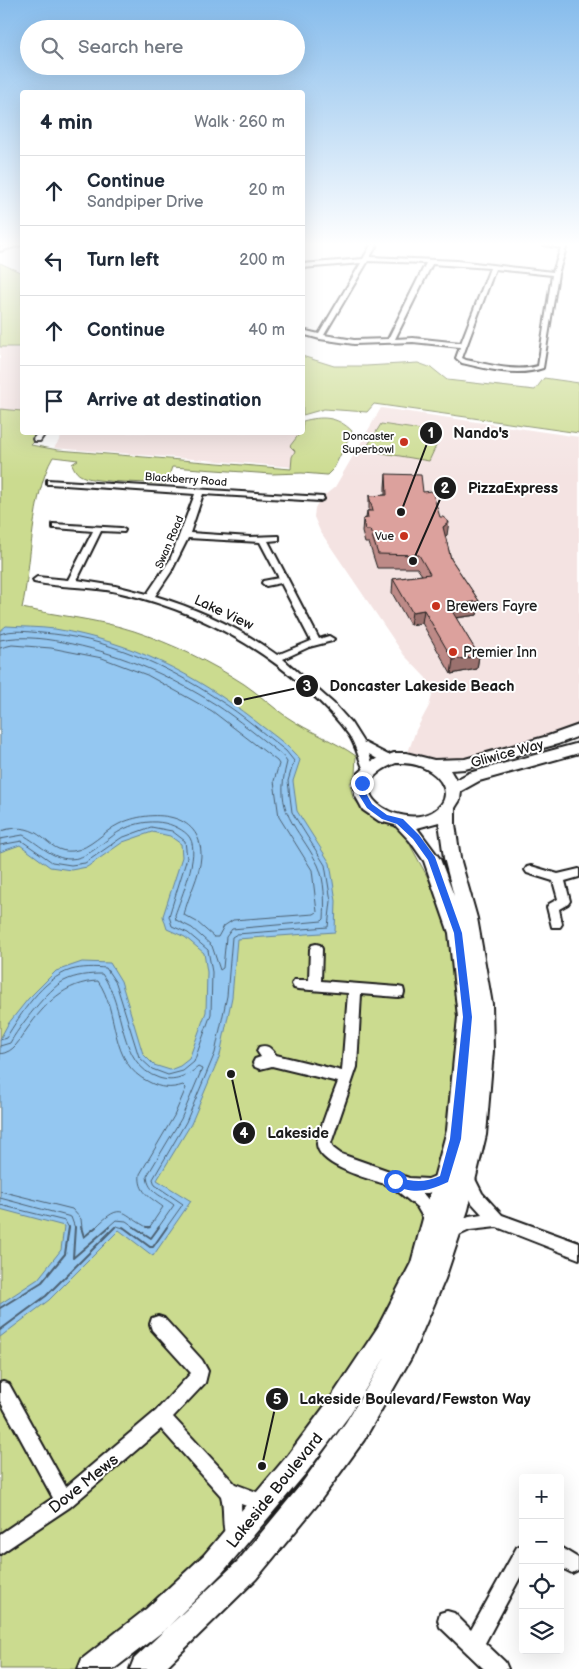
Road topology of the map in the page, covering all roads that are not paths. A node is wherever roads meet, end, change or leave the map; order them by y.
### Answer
1 (328, 323) edge
2 (399, 323) edge
3 (472, 323) edge
4 (548, 323) edge
5 (305, 333) edge
6 (320, 336) junction
7 (391, 340) junction
8 (464, 345) junction
9 (40, 435) edge
10 (37, 439) dead end
11 (50, 482) dead end
12 (200, 491) junction
13 (320, 499) dead end
14 (56, 526) dead end
15 (98, 529) junction
16 (121, 530) dead end
17 (186, 535) junction
18 (276, 538) dead end
19 (263, 540) junction
20 (37, 580) dead end
21 (284, 580) junction
22 (72, 581) junction
23 (266, 583) dead end
24 (149, 597) junction
25 (329, 639) dead end
26 (316, 641) junction
27 (278, 658) junction
28 (579, 730) edge
29 (359, 744) junction
30 (579, 748) edge
31 (388, 760) junction
32 (434, 765) junction
33 (370, 771) junction
34 (450, 798) junction
35 (400, 822) junction
36 (531, 870) dead end
37 (579, 873) edge
38 (558, 878) junction
39 (556, 924) dead end
40 (316, 949) dead end
41 (298, 984) dead end
42 (315, 986) junction
43 (355, 989) junction
44 (398, 992) dead end
45 (265, 1058) dead end
46 (347, 1078) junction
47 (455, 1176) junction
48 (395, 1181) junction
49 (497, 1220) junction
50 (441, 1227) junction
51 (579, 1251) edge
52 (158, 1324) dead end
53 (3, 1390) dead end
54 (162, 1417) junction
55 (229, 1491) junction
56 (64, 1501) junction
57 (264, 1503) junction
58 (233, 1540) junction
59 (0, 1545) edge
60 (519, 1560) edge
61 (447, 1620) dead end
62 (473, 1645) junction
63 (161, 1660) edge
64 (92, 1669) edge
65 (144, 1669) edge
66 (498, 1669) edge

1 - 6 street
2 - 7 street
3 - 8 street
4 - 8 street
5 - 6 street
6 - 7 street
7 - 8 street
9 - 10 street
11 - 12 street, Blackberry Road
12 - 13 street, Blackberry Road
12 - 17 street, Swan Road
14 - 15 street
15 - 16 street
15 - 22 street
17 - 19 street
17 - 24 street, Swan Road
18 - 19 street
19 - 21 street
20 - 22 street, Lake View
21 - 23 street
21 - 26 street
22 - 24 street, Lake View
24 - 27 street, Lake View
25 - 26 street
26 - 27 street
27 - 29 street, Lake View
28 - 32 street, Gliwice Way
29 - 31 street, Lake View
29 - 33 street, Lake View
30 - 34 street, Gliwice Way
31 - 32 street
31 - 33 street
32 - 34 street
33 - 35 street
34 - 35 street
34 - 47 street, Lakeside Boulevard
35 - 47 street, Lakeside Boulevard
36 - 38 street
37 - 38 street
38 - 39 street
40 - 42 street
41 - 42 street
42 - 43 street
43 - 44 street
43 - 46 street
45 - 46 street
46 - 48 street
47 - 48 street
47 - 49 street
47 - 50 street, Lakeside Boulevard
48 - 50 street
49 - 50 street
49 - 51 street
50 - 57 street, Lakeside Boulevard
50 - 63 street, Lakeside Boulevard
52 - 54 street, Dove Mews
53 - 56 street
54 - 55 street
54 - 56 street, Dove Mews
55 - 57 street
55 - 58 street
56 - 59 street, Dove Mews
57 - 58 street, Lakeside Boulevard
58 - 64 street, Lakeside Boulevard
60 - 62 street
61 - 62 street
62 - 66 street
63 - 65 street, Lakeside Boulevard

